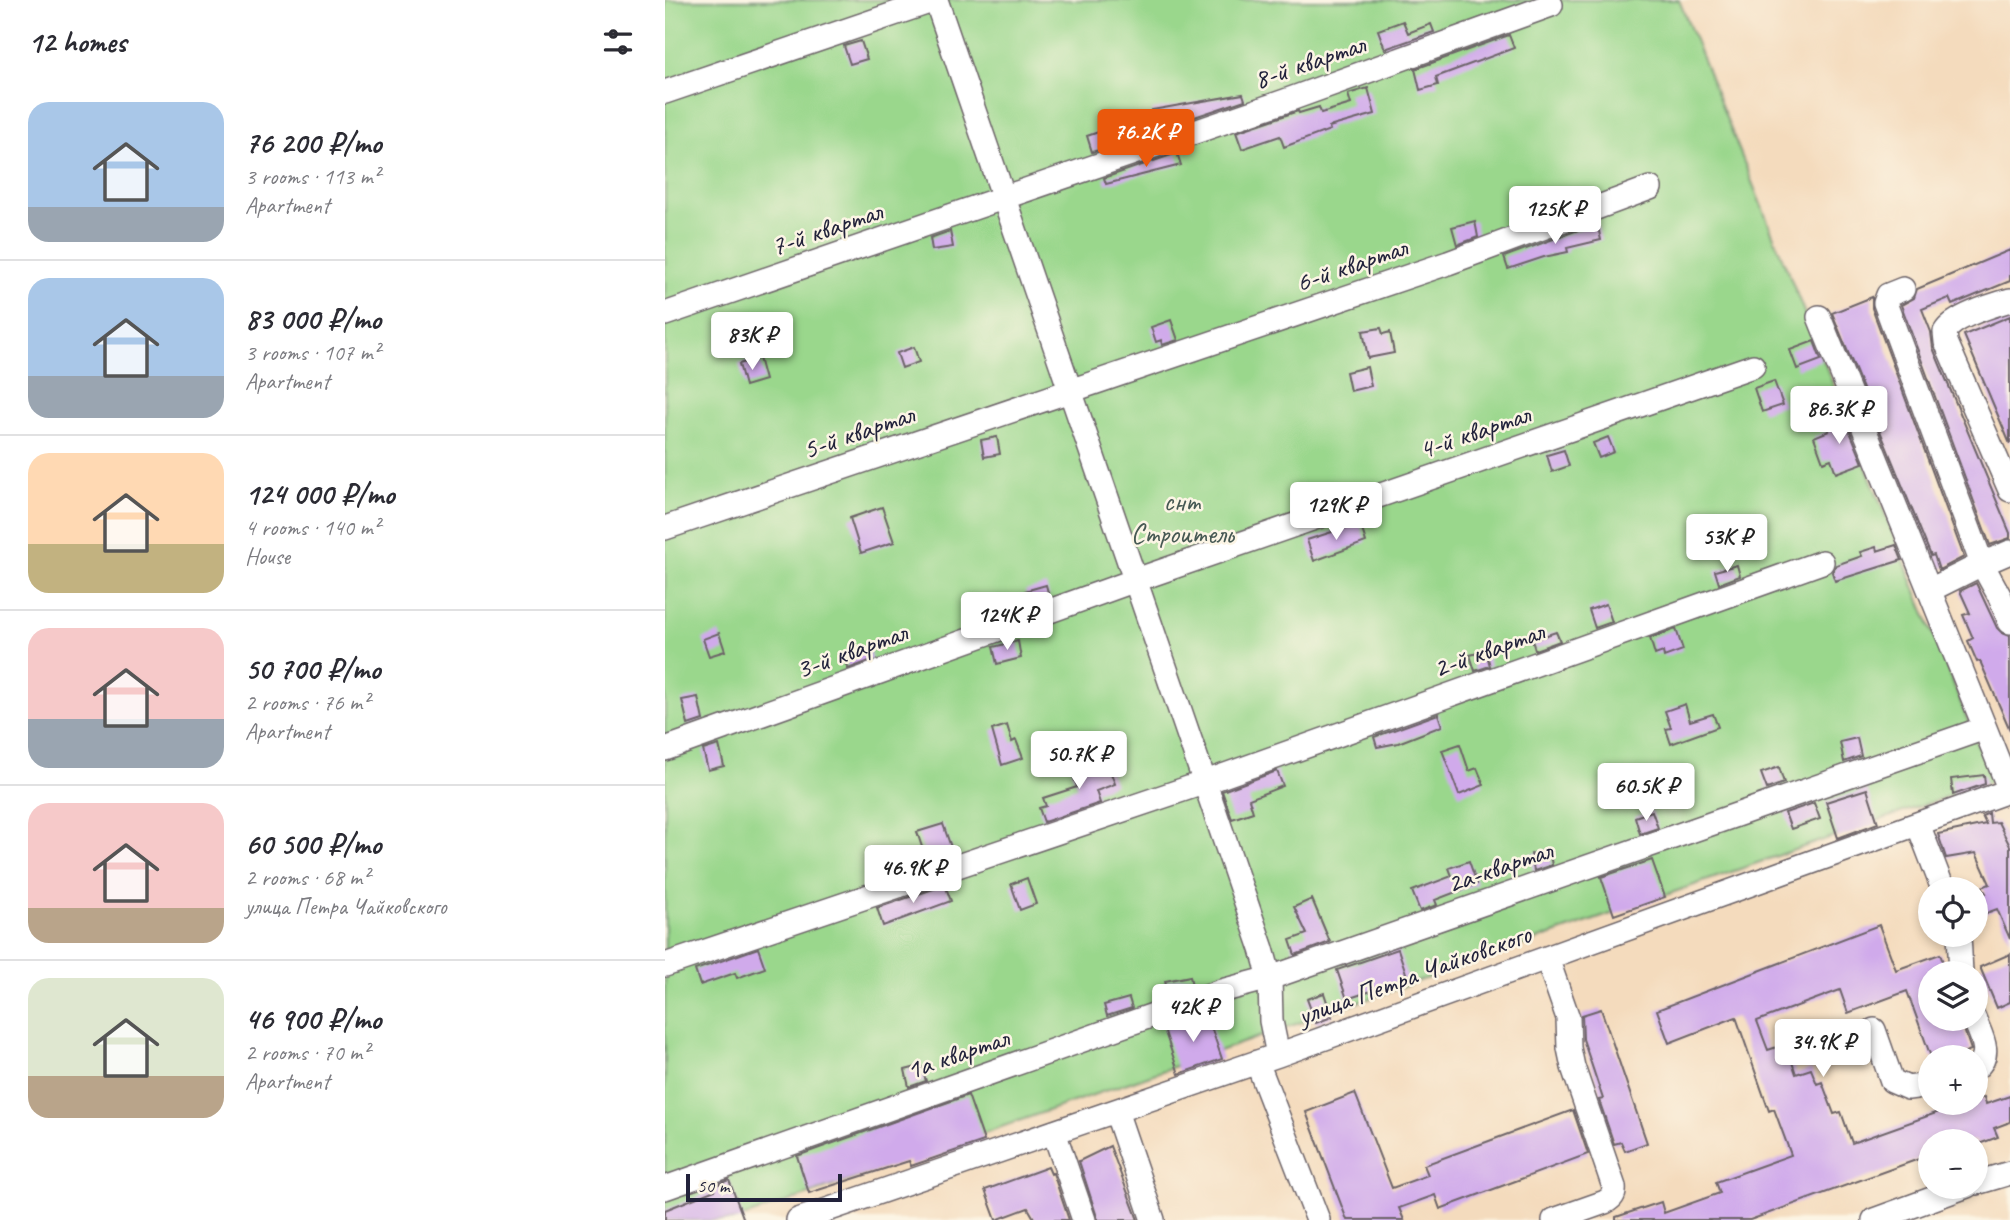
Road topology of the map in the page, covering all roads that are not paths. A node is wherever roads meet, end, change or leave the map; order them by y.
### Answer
1 (936, 0) edge
2 (1551, 5) dead end
3 (665, 92) edge
4 (1650, 188) dead end
5 (1006, 198) junction
6 (1903, 289) dead end
7 (2010, 300) edge
8 (665, 314) edge
9 (1819, 317) dead end
10 (1753, 366) dead end
11 (1069, 390) junction
12 (2010, 490) edge
13 (665, 528) edge
14 (2010, 552) edge
15 (1822, 562) dead end
16 (1982, 564) junction
17 (1136, 580) junction
18 (1930, 590) junction
19 (2010, 622) edge
20 (1985, 728) junction
21 (665, 749) edge
22 (1203, 783) junction
23 (2009, 790) edge
24 (1918, 824) junction
25 (1938, 877) edge
26 (1547, 958) junction
27 (665, 965) edge
28 (1270, 978) junction
29 (1874, 1030) dead end
30 (1268, 1058) junction
31 (1918, 1087) edge
32 (1116, 1111) junction
33 (1054, 1132) junction
34 (2009, 1173) edge
35 (1988, 1179) edge
36 (665, 1188) edge
37 (1931, 1199) edge
38 (798, 1220) edge
39 (1084, 1220) edge
40 (1153, 1220) edge
41 (1318, 1220) edge
42 (1554, 1220) edge
43 (1874, 1220) edge

1 - 3 street
1 - 5 street
2 - 5 street, 8-й квартал
4 - 11 street, 6-й квартал
5 - 8 street, 7-й квартал
5 - 11 street
6 - 16 street
7 - 12 street
9 - 18 street
10 - 17 street, 4-й квартал
11 - 13 street, 5-й квартал
11 - 17 street
14 - 16 street
15 - 22 street, 2-й квартал
16 - 18 street
16 - 19 street
17 - 21 street, 3-й квартал
17 - 22 street
18 - 20 street
20 - 23 street
20 - 28 street, 2а-квартал
22 - 27 street, 2-й квартал
22 - 28 street
23 - 24 street, улица Петра Чайковского
24 - 25 street
24 - 26 street, улица Петра Чайковского
26 - 30 street, улица Петра Чайковского
26 - 42 street
28 - 30 street
28 - 36 street, 1а квартал
29 - 31 street
30 - 32 street, улица Петра Чайковского
30 - 41 street
32 - 33 street, улица Петра Чайковского
32 - 40 street
33 - 38 street, улица Петра Чайковского
33 - 39 street
34 - 35 street
37 - 43 street

